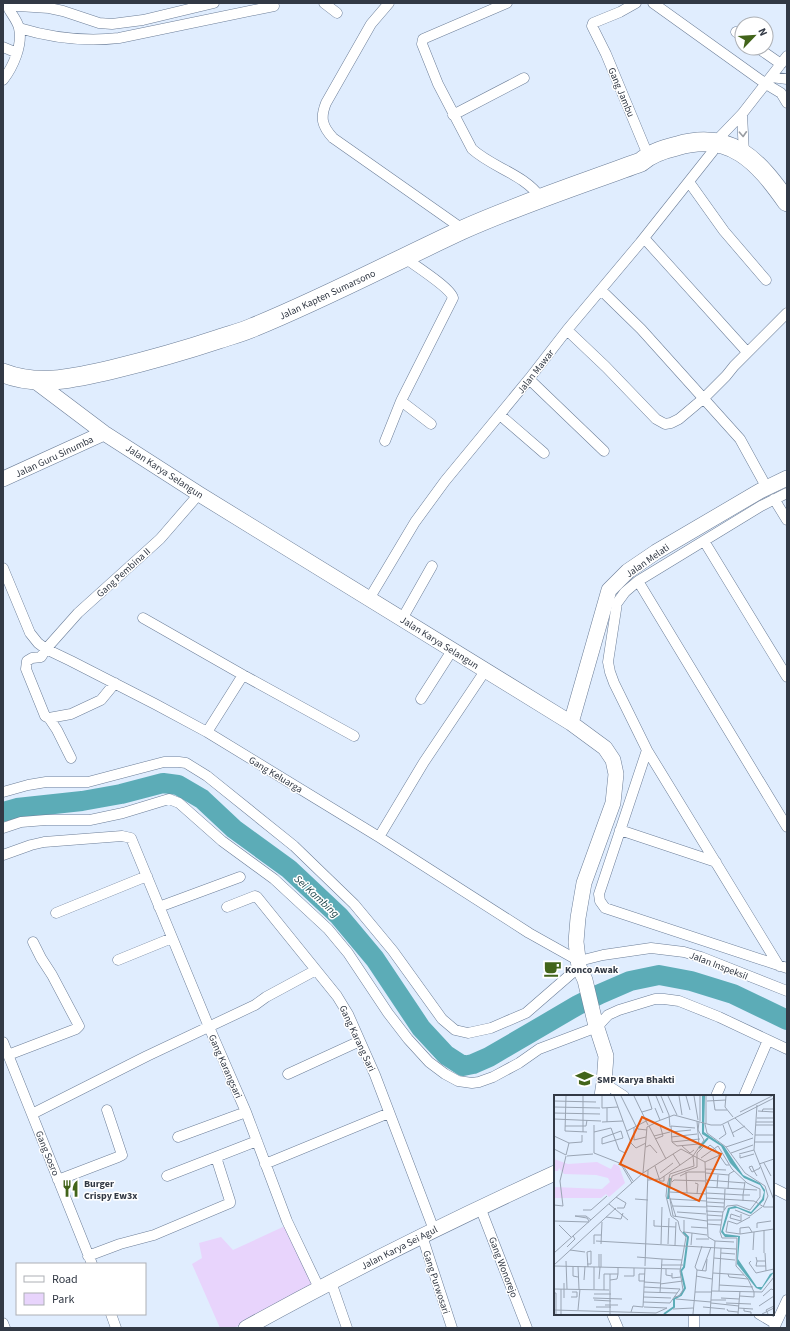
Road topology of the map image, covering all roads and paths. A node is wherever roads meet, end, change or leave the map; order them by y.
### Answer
1 (214, 3) edge
2 (324, 3) edge
3 (389, 3) edge
4 (507, 3) edge
5 (636, 3) edge
6 (653, 3) edge
7 (5, 5) edge
8 (197, 5) edge
9 (274, 6) dead end
10 (337, 13) dead end
11 (19, 28) junction
12 (3, 47) edge
13 (16, 53) junction
14 (774, 55) edge
15 (784, 60) edge
16 (524, 78) dead end
17 (787, 79) edge
18 (3, 80) edge
19 (769, 81) junction
20 (787, 103) edge
21 (742, 114) junction
22 (453, 115) junction
23 (714, 146) junction
24 (744, 154) junction
25 (647, 160) junction
26 (689, 182) junction
27 (541, 198) junction
28 (787, 203) edge
29 (464, 230) junction
30 (644, 238) junction
31 (405, 258) junction
32 (766, 280) dead end
33 (601, 290) junction
34 (787, 313) edge
35 (567, 330) junction
36 (747, 352) junction
37 (3, 373) edge
38 (529, 379) junction
39 (35, 381) junction
40 (704, 398) junction
41 (401, 401) junction
42 (500, 415) junction
43 (431, 424) dead end
44 (104, 433) junction
45 (385, 441) dead end
46 (604, 451) dead end
47 (544, 453) dead end
48 (787, 478) edge
49 (3, 479) edge
50 (771, 493) junction
51 (787, 493) edge
52 (199, 494) junction
53 (787, 520) edge
54 (704, 541) junction
55 (432, 566) dead end
56 (3, 568) edge
57 (638, 581) junction
58 (369, 599) junction
59 (143, 618) dead end
60 (402, 619) junction
61 (46, 649) junction
62 (453, 650) junction
63 (485, 671) junction
64 (243, 675) junction
65 (787, 677) edge
66 (115, 683) junction
67 (421, 700) dead end
68 (49, 718) junction
69 (571, 723) junction
70 (207, 732) junction
71 (354, 736) dead end
72 (647, 750) junction
73 (71, 758) dead end
74 (3, 792) edge
75 (787, 827) edge
76 (3, 828) edge
77 (620, 830) junction
78 (379, 837) junction
79 (3, 855) edge
80 (716, 862) junction
81 (147, 876) junction
82 (240, 877) dead end
83 (159, 907) junction
84 (227, 907) dead end
85 (56, 913) dead end
86 (172, 938) junction
87 (33, 942) dead end
88 (118, 960) dead end
89 (783, 967) edge
90 (581, 969) junction
91 (316, 970) junction
92 (787, 991) edge
93 (596, 1024) junction
94 (209, 1028) junction
95 (768, 1040) junction
96 (360, 1041) junction
97 (3, 1042) edge
98 (787, 1049) edge
99 (8, 1055) junction
100 (288, 1074) dead end
101 (603, 1089) edge
102 (621, 1095) edge
103 (744, 1095) edge
104 (107, 1110) dead end
105 (246, 1112) junction
106 (389, 1113) junction
107 (32, 1114) junction
108 (178, 1137) dead end
109 (257, 1141) junction
110 (216, 1157) junction
111 (265, 1164) junction
112 (554, 1173) edge
113 (167, 1176) dead end
114 (58, 1180) junction
115 (774, 1188) edge
116 (787, 1195) edge
117 (480, 1207) junction
118 (428, 1233) junction
119 (90, 1260) edge
120 (325, 1285) junction
121 (787, 1300) edge
122 (111, 1315) edge
123 (612, 1315) edge
124 (694, 1315) edge
125 (760, 1315) edge
126 (3, 1323) edge
127 (775, 1326) edge
128 (5, 1328) edge
129 (116, 1328) edge
130 (246, 1328) edge
131 (347, 1328) edge
132 (452, 1328) edge
133 (528, 1328) edge
134 (618, 1328) edge
135 (694, 1328) edge

1 - 8 street
2 - 10 street
3 - 29 street
4 - 22 street
5 - 25 street, Gang Jambu
6 - 19 street
7 - 8 street
7 - 11 street
9 - 11 street
11 - 13 street
12 - 13 street
13 - 18 street
14 - 15 street
15 - 19 street
16 - 22 street
17 - 19 street
19 - 20 street
19 - 21 street
21 - 23 street
21 -> 24 street
22 - 27 street
23 - 24 highway, Jalan Kapten Sumarsono
23 - 25 highway, Jalan Kapten Sumarsono
23 - 26 street, Jalan Mawar
23 - 28 highway, Jalan Kapten Sumarsono
24 - 28 highway, Jalan Kapten Sumarsono
25 - 27 highway, Jalan Kapten Sumarsono
26 - 30 street, Jalan Mawar
26 - 32 street
27 - 29 highway, Jalan Kapten Sumarsono
29 - 31 highway, Jalan Kapten Sumarsono
30 - 33 street, Jalan Mawar
30 - 36 street
31 - 39 highway, Jalan Kapten Sumarsono
31 - 41 street
33 - 35 street, Jalan Mawar
33 - 40 street
34 - 36 street
35 - 38 street, Jalan Mawar
35 - 40 street
36 - 40 street
37 - 39 highway, Jalan Kapten Sumarsono
38 - 42 street, Jalan Mawar
38 - 46 street
39 - 44 main road, Jalan Karya Selangun
40 - 50 street
41 - 43 street
41 - 45 street
42 - 47 street
42 - 58 street, Jalan Mawar
44 - 49 main road, Jalan Guru Sinumba
44 - 52 main road, Jalan Karya Selangun
48 - 50 main road, Jalan Melati
50 - 51 street
50 - 53 street
50 - 54 street
50 - 69 main road, Jalan Melati
52 - 58 main road, Jalan Karya Selangun
52 - 61 street, Gang Pembina II
54 - 57 street
54 - 65 street
55 - 60 street
56 - 61 street, Gang Keluarga
57 - 72 street
57 - 75 street
58 - 60 main road, Jalan Karya Selangun
59 - 64 street
60 - 62 main road, Jalan Karya Selangun
61 - 66 street, Gang Keluarga
61 - 68 street, Gang Pembina II
62 - 63 main road, Jalan Karya Selangun
62 - 67 street
63 - 69 main road, Jalan Karya Selangun
63 - 78 street
64 - 70 street
64 - 71 street
66 - 68 street
66 - 70 street, Gang Keluarga
68 - 73 street
69 - 90 main road, Jalan Karya Selangun
70 - 78 street, Gang Keluarga
72 - 77 street
72 - 80 street
74 - 90 street
76 - 93 street
77 - 80 street
77 - 89 street
78 - 90 street, Gang Keluarga
79 - 81 street, Gang Karangsari
80 - 89 street
81 - 83 street, Gang Karangsari
81 - 85 street
82 - 83 street
83 - 86 street, Gang Karangsari
84 - 91 street, Gang Karang Sari
86 - 88 street
86 - 94 street, Gang Karangsari
87 - 99 street
90 - 92 street, Jalan InspeksiI
90 - 93 main road, Jalan Karya Selangun
91 - 94 street
91 - 96 street, Gang Karang Sari
93 - 95 street
93 - 101 main road
94 - 105 street, Gang Karangsari
94 - 107 street
95 - 98 street
95 - 103 street
96 - 100 street
96 - 106 street, Gang Karang Sari
97 - 99 street, Gang Sosro
99 - 107 street, Gang Sosro
101 - 102 street
104 - 114 street
105 - 108 street
105 - 109 street, Gang Karangsari
106 - 111 street
106 - 118 street, Gang Karang Sari
107 - 114 street, Gang Sosro
109 - 110 street
109 - 111 street, Gang Karangsari
110 - 113 street
110 - 119 street
111 - 120 street, Gang Karangsari
112 - 117 main road, Jalan Karya Sei Agul
114 - 119 street, Gang Sosro
115 - 116 street
117 - 118 main road, Jalan Karya Sei Agul
117 - 133 street, Gang Wonorejo
118 - 120 main road, Jalan Karya Sei Agul
118 - 132 street, Gang Purwosari
120 - 130 main road, Jalan Karya Sei Agul
120 - 131 street, Gang Karangsari
121 - 127 street
122 - 129 street
123 - 134 street
124 - 135 street
125 - 127 street
126 - 128 street

